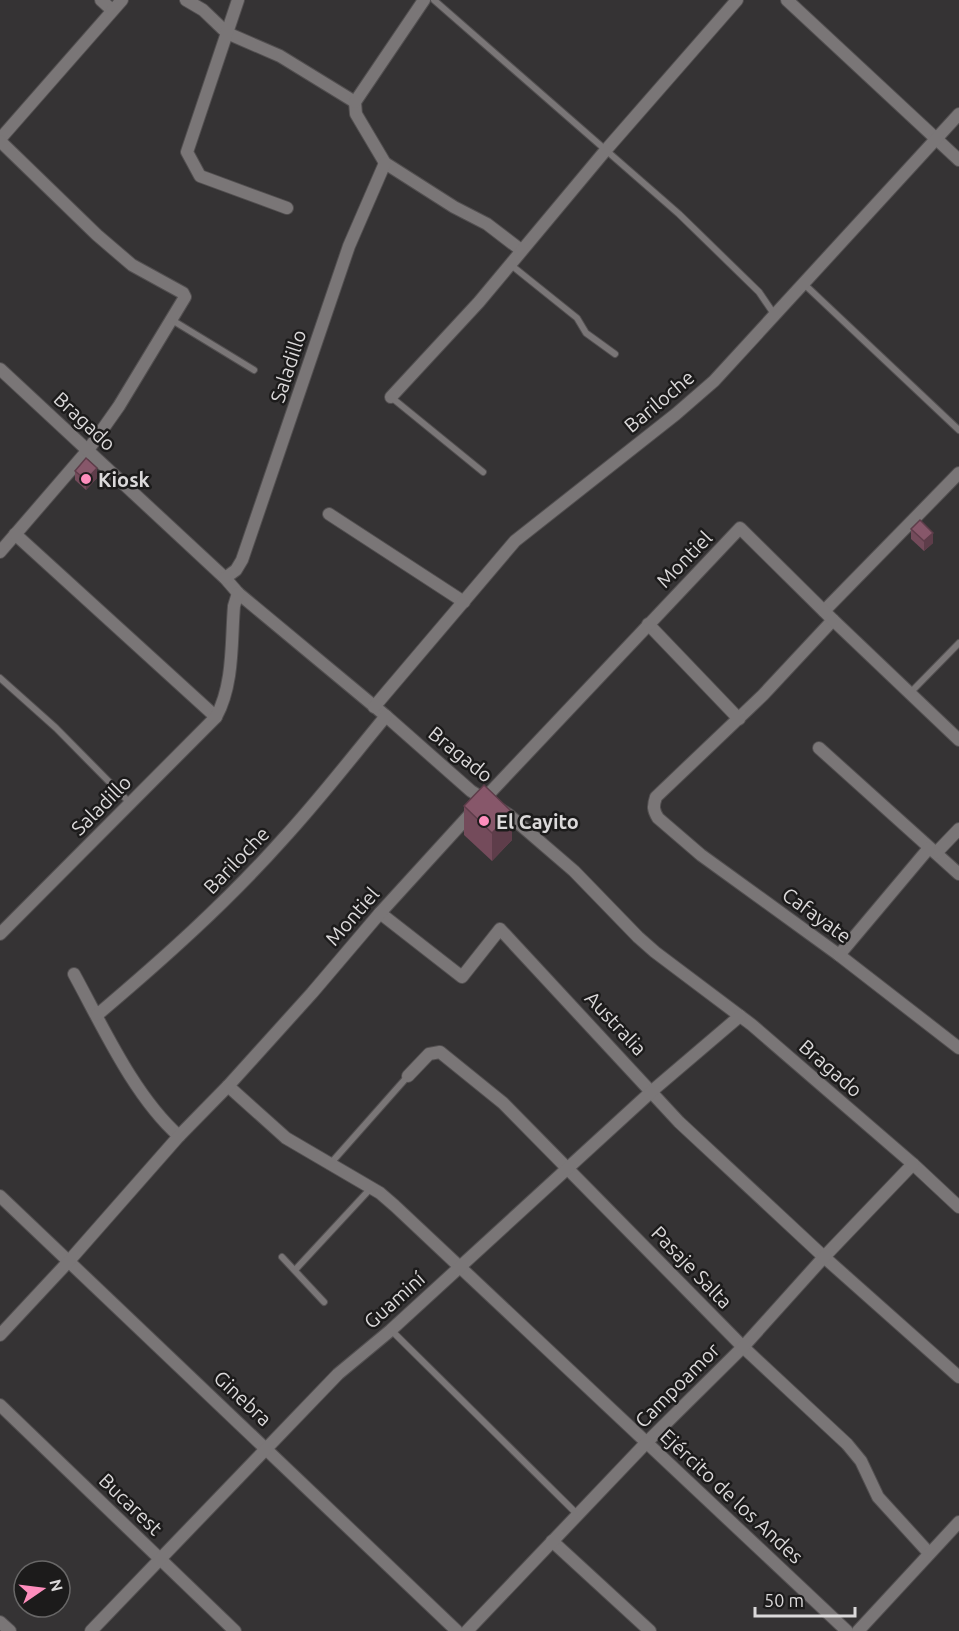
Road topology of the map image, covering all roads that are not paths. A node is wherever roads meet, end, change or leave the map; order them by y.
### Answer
1 (100, 0) edge
2 (122, 0) edge
3 (186, 0) edge
4 (238, 0) edge
5 (424, 0) edge
6 (434, 0) edge
7 (737, 0) edge
8 (787, 0) edge
9 (112, 10) junction
10 (227, 33) junction
11 (355, 102) junction
12 (959, 114) edge
13 (937, 138) junction
14 (0, 140) edge
15 (605, 151) junction
16 (959, 160) edge
17 (386, 163) junction
18 (287, 208) dead end
19 (521, 250) junction
20 (511, 265) junction
21 (803, 283) junction
22 (774, 314) junction
23 (172, 320) junction
24 (615, 354) dead end
25 (0, 369) edge
26 (254, 370) dead end
27 (391, 397) joint
28 (959, 430) edge
29 (88, 450) junction
30 (483, 472) dead end
31 (958, 475) edge
32 (329, 514) dead end
33 (15, 534) junction
34 (0, 552) edge
35 (225, 578) junction
36 (238, 593) junction
37 (464, 602) junction
38 (828, 616) junction
39 (648, 624) junction
40 (959, 643) edge
41 (0, 678) edge
42 (911, 692) junction
43 (375, 707) junction
44 (386, 716) junction
45 (216, 717) junction
46 (739, 719) junction
47 (959, 740) edge
48 (819, 748) dead end
49 (484, 799) junction
50 (130, 803) junction
51 (959, 829) edge
52 (932, 850) junction
53 (959, 874) edge
54 (380, 913) junction
55 (0, 934) edge
56 (839, 955) junction
57 (74, 974) dead end
58 (97, 1015) junction
59 (740, 1016) junction
60 (959, 1048) edge
61 (408, 1076) joint
62 (228, 1086) junction
63 (652, 1091) junction
64 (179, 1136) junction
65 (331, 1163) junction
66 (913, 1164) junction
67 (568, 1168) junction
68 (371, 1188) junction
69 (0, 1196) edge
70 (959, 1207) edge
71 (282, 1257) dead end
72 (824, 1257) junction
73 (69, 1261) junction
74 (459, 1267) junction
75 (295, 1270) junction
76 (324, 1302) dead end
77 (390, 1330) junction
78 (0, 1335) edge
79 (742, 1347) junction
80 (959, 1377) edge
81 (0, 1405) edge
82 (647, 1442) junction
83 (267, 1448) junction
84 (578, 1515) junction
85 (959, 1522) edge
86 (552, 1541) junction
87 (929, 1553) junction
88 (160, 1559) junction
89 (0, 1622) edge
90 (843, 1630) edge
91 (10, 1631) edge
92 (91, 1631) edge
93 (235, 1631) edge
94 (457, 1631) edge
95 (467, 1631) edge
96 (650, 1631) edge
97 (858, 1631) edge

1 - 9 street
2 - 9 street
3 - 10 street
4 - 10 street
5 - 11 street
6 - 15 lane
7 - 15 street
8 - 13 street
9 - 14 street
10 - 11 street
10 - 18 street
11 - 17 street
12 - 13 street, Bariloche
13 - 16 street
13 - 21 street, Bariloche
14 - 23 street
15 - 19 street
15 - 22 lane
17 - 19 street
17 - 35 street, Saladillo
19 - 20 street
20 - 24 lane
20 - 27 street
21 - 22 street, Bariloche
21 - 28 lane
22 - 37 street, Bariloche
23 - 26 lane
23 - 29 street
25 - 29 street, Bragado
27 - 30 lane
29 - 33 street
29 - 35 street, Bragado
31 - 38 street
32 - 37 street
33 - 34 street
33 - 45 street
35 - 36 street, Bragado
36 - 43 street, Bragado
36 - 45 street, Saladillo
37 - 43 street, Bariloche
38 - 39 street, Montiel
38 - 42 street
38 - 46 street
39 - 46 street
39 - 49 street, Montiel
40 - 42 lane
41 - 50 lane
42 - 47 street
43 - 44 street, Bragado
44 - 49 street, Bragado
44 - 58 street, Bariloche
45 - 50 street, Saladillo
46 - 56 street, Cafayate
48 - 52 street
49 - 54 street, Montiel
49 - 59 street, Bragado
50 - 55 street, Saladillo
51 - 52 street
52 - 53 street
52 - 56 street
54 - 62 street, Montiel
54 - 63 street, Australia
56 - 60 street, Cafayate
57 - 58 street
58 - 64 street
59 - 63 street, Guaminí
59 - 66 street, Bragado
61 - 65 lane
61 - 67 street, Pasaje Salta
62 - 64 street, Montiel
62 - 65 street, Ejército de los Andes
63 - 67 street, Guaminí
63 - 72 street, Australia
64 - 73 street, Montiel
65 - 68 street, Ejército de los Andes
66 - 70 street, Bragado
66 - 72 street, Campoamor
67 - 74 street, Guaminí
67 - 79 street, Pasaje Salta
68 - 74 street, Ejército de los Andes
68 - 75 lane
69 - 73 street, Ginebra
71 - 75 lane
72 - 79 street, Campoamor
72 - 80 street, Australia
73 - 78 street, Montiel
73 - 83 street, Ginebra
74 - 77 street, Guaminí
74 - 82 street, Ejército de los Andes
75 - 76 lane
77 - 83 street, Guaminí
77 - 84 lane
79 - 82 street, Campoamor
79 - 87 street, Pasaje Salta
81 - 88 street, Bucarest
82 - 84 street, Campoamor
82 - 90 street, Ejército de los Andes
83 - 88 street, Guaminí
83 - 94 street, Ginebra
84 - 86 street, Campoamor
85 - 87 street
86 - 95 street, Campoamor
86 - 96 street
87 - 97 street
88 - 92 street, Guaminí
88 - 93 street, Bucarest
89 - 91 street

